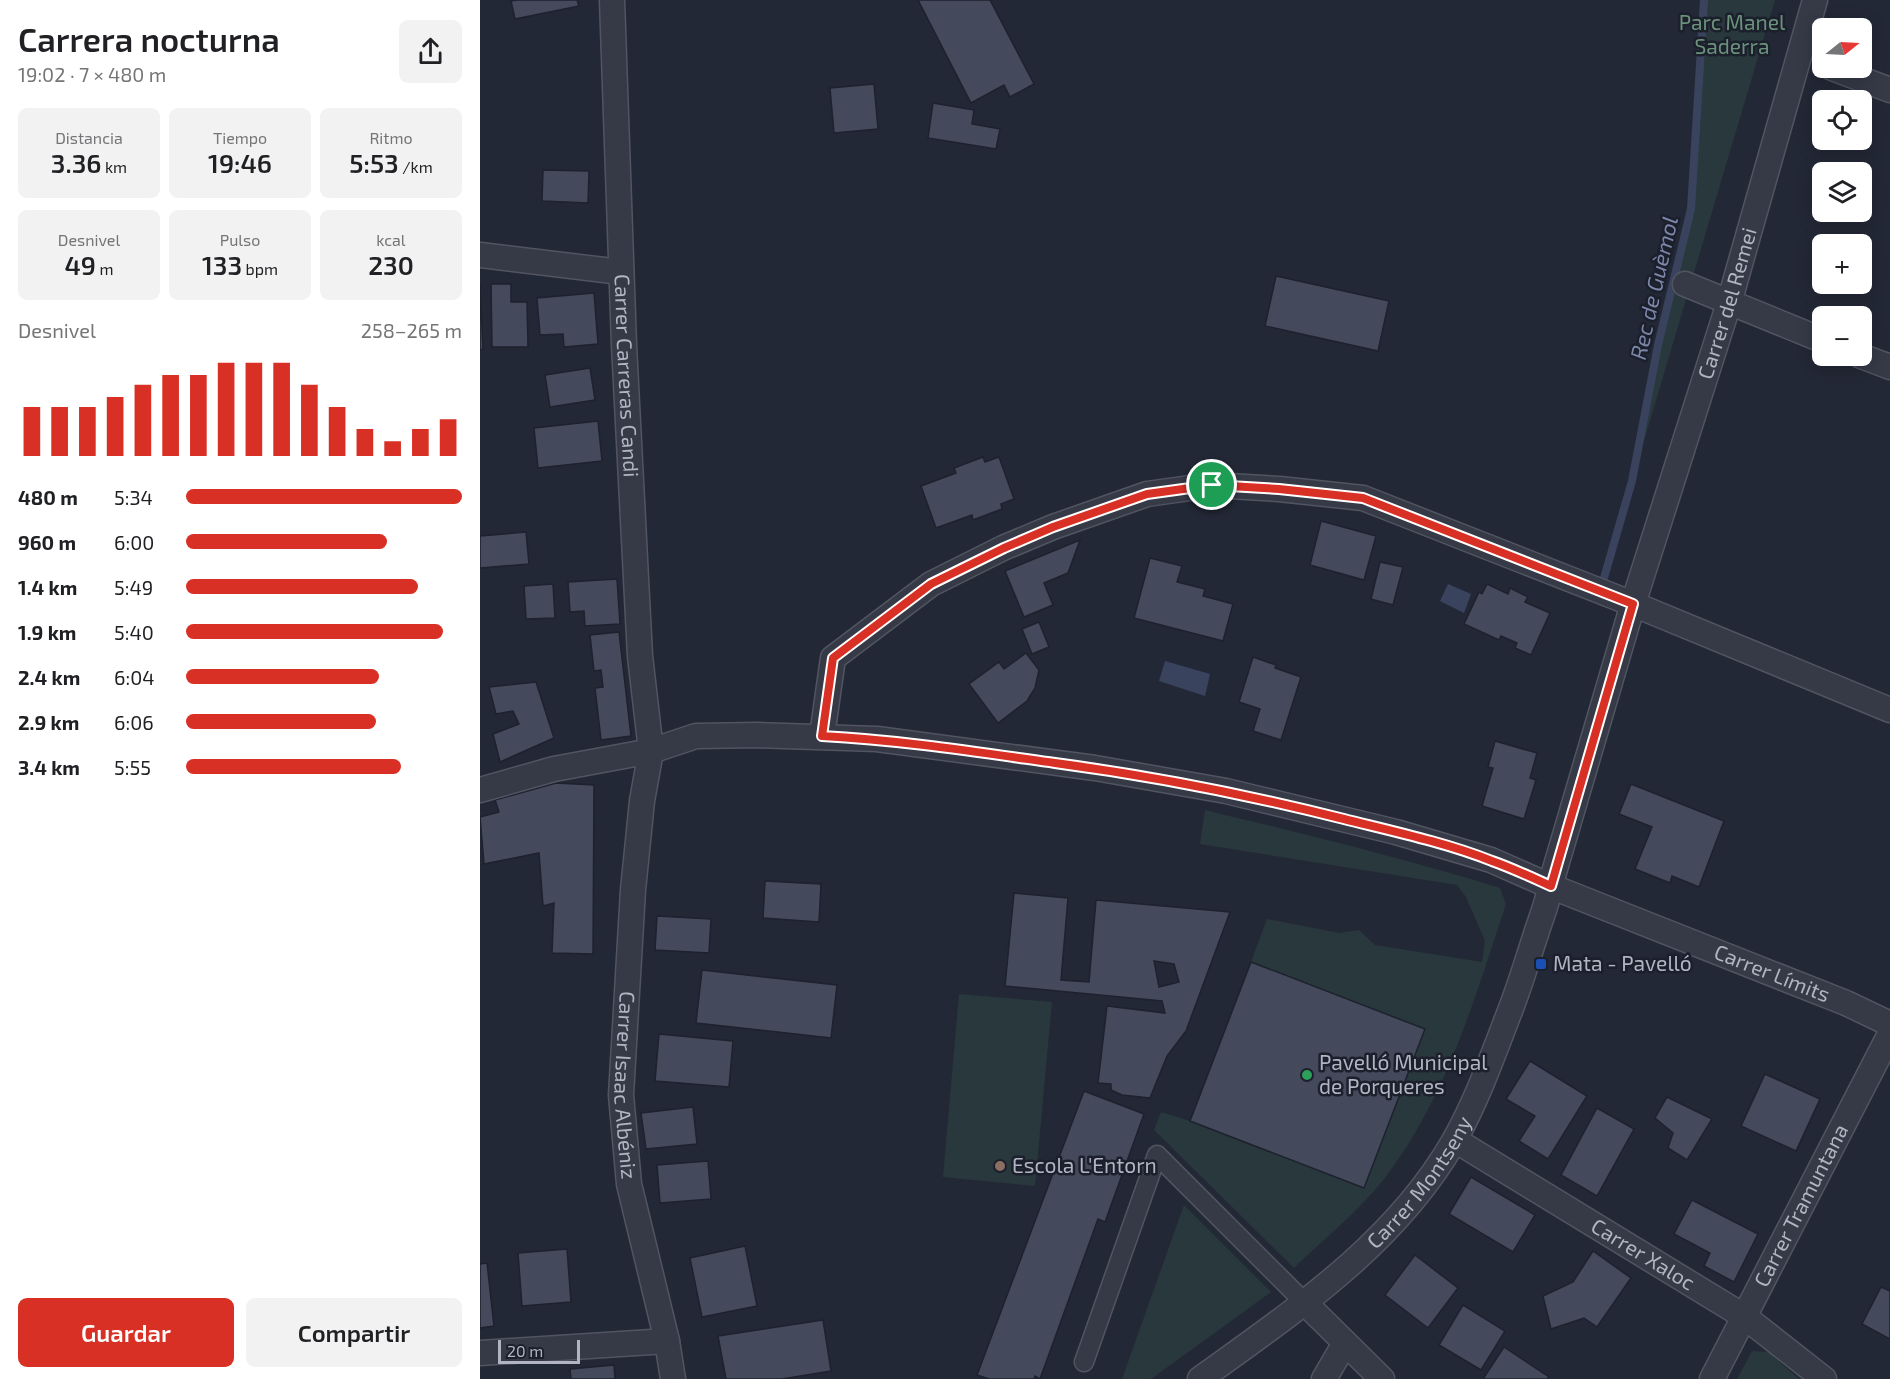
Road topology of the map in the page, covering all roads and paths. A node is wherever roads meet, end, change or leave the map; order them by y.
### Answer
1 (612, 0) edge
2 (1815, 0) edge
3 (1798, 55) junction
4 (1812, 60) edge
5 (1858, 78) edge
6 (1890, 90) edge
7 (480, 255) edge
8 (621, 272) junction
9 (1685, 284) dead end
10 (1729, 303) junction
11 (1812, 336) edge
12 (1872, 360) edge
13 (1890, 367) edge
14 (1633, 604) junction
15 (1890, 710) edge
16 (822, 736) junction
17 (651, 751) junction
18 (480, 790) edge
19 (1551, 886) junction
20 (1890, 1024) edge
21 (1890, 1034) edge
22 (1455, 1140) junction
23 (1305, 1303) junction
24 (1745, 1317) junction
25 (667, 1341) junction
26 (1345, 1343) junction
27 (480, 1353) edge
28 (1084, 1362) dead end
29 (673, 1379) edge
30 (688, 1379) edge
31 (1200, 1379) edge
32 (1324, 1379) edge
33 (1382, 1379) edge
34 (1712, 1379) edge
35 (1824, 1379) edge

1 - 8 street, Carrer Carreras Candi
2 - 3 street, Carrer del Remei
3 - 4 street
3 - 10 street, Carrer del Remei
5 - 6 street
7 - 8 street
8 - 17 street, Carrer Carreras Candi
9 - 10 street
10 - 11 street
10 - 14 street, Carrer del Remei
12 - 13 street
14 - 15 street
14 - 16 street
14 - 19 street, Carrer Montseny
16 - 17 street, Carrer Límits
16 - 19 street, Carrer Límits
17 - 18 street, Carrer Límits
17 - 25 street, Carrer Isaac Albéniz
19 - 20 street, Carrer Límits
19 - 22 street, Carrer Montseny
21 - 24 street, Carrer Tramuntana
22 - 23 street, Carrer Montseny
22 - 24 street, Carrer Xaloc
23 - 26 street
23 - 28 street
23 - 31 street, Carrer Montseny
24 - 34 street, Carrer Tramuntana
24 - 35 street, Carrer Xaloc
25 - 27 street
25 - 29 street, Carrer Isaac Albéniz
25 - 30 street
26 - 32 street
26 - 33 street

